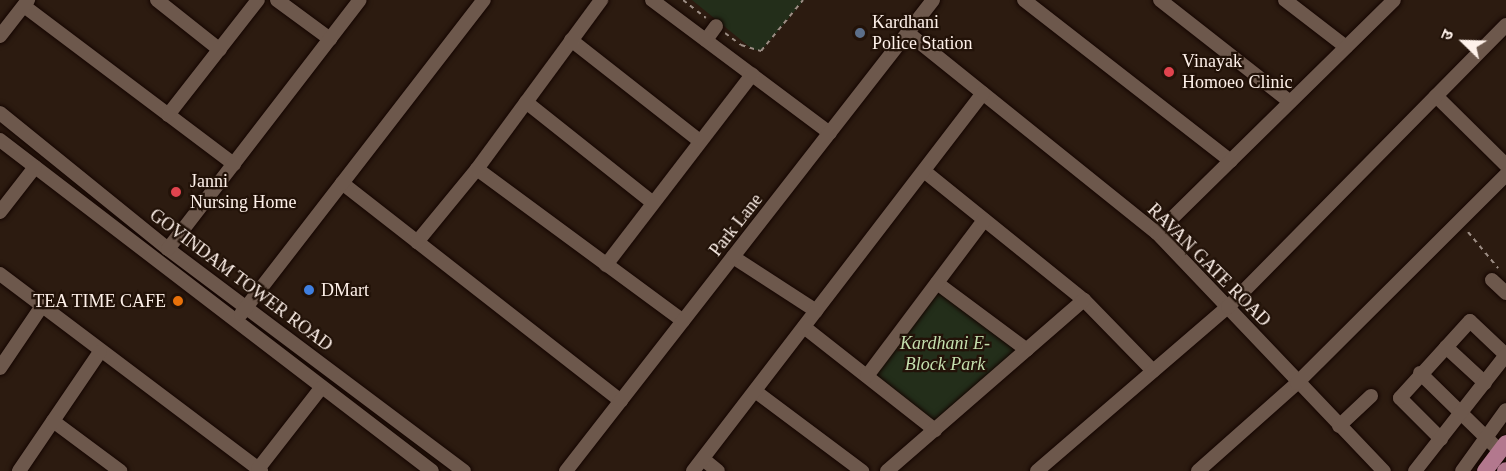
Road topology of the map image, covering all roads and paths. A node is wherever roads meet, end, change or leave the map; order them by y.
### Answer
1 (157, 0) edge
2 (258, 0) edge
3 (277, 0) edge
4 (360, 0) edge
5 (484, 0) edge
6 (600, 0) edge
7 (652, 0) edge
8 (683, 0) edge
9 (803, 0) edge
10 (933, 0) edge
11 (1024, 0) edge
12 (1049, 0) edge
13 (1160, 0) edge
14 (1394, 0) edge
15 (1287, 1) edge
16 (26, 3) edge
17 (1039, 12) junction
18 (1506, 25) edge
19 (716, 26) junction
20 (908, 33) junction
21 (0, 36) edge
22 (330, 39) junction
23 (571, 40) junction
24 (706, 40) junction
25 (1346, 48) junction
26 (220, 50) junction
27 (752, 75) junction
28 (983, 93) junction
29 (1436, 96) junction
30 (526, 102) junction
31 (1290, 102) junction
32 (0, 113) edge
33 (168, 115) junction
34 (830, 133) junction
35 (0, 140) edge
36 (700, 141) junction
37 (1231, 161) junction
38 (234, 164) junction
39 (1506, 165) edge
40 (35, 167) junction
41 (477, 169) junction
42 (924, 171) junction
43 (1506, 175) edge
44 (342, 183) junction
45 (653, 202) junction
46 (0, 212) edge
47 (984, 220) junction
48 (1157, 233) junction
49 (417, 242) junction
50 (1477, 243) dead end
51 (168, 249) junction
52 (733, 257) junction
53 (606, 265) junction
54 (0, 274) edge
55 (1492, 280) joint
56 (937, 283) junction
57 (1506, 293) edge
58 (1084, 300) junction
59 (42, 306) junction
60 (246, 307) junction
61 (1228, 307) junction
62 (816, 311) junction
63 (234, 321) junction
64 (683, 321) junction
65 (804, 327) junction
66 (1446, 347) junction
67 (1027, 350) junction
68 (100, 352) junction
69 (1506, 355) edge
70 (1, 364) edge
71 (1153, 371) junction
72 (1420, 373) junction
73 (867, 376) junction
74 (1297, 383) junction
75 (1485, 383) junction
76 (321, 388) junction
77 (755, 391) junction
78 (1371, 396) dead end
79 (621, 401) junction
80 (1506, 410) edge
81 (1461, 414) junction
82 (53, 422) junction
83 (1339, 426) junction
84 (935, 430) junction
85 (1486, 438) junction
86 (1441, 439) junction
87 (703, 459) junction
88 (1499, 463) edge
89 (260, 470) edge
90 (19, 471) edge
91 (120, 471) edge
92 (432, 471) edge
93 (464, 471) edge
94 (566, 471) edge
95 (693, 471) edge
96 (718, 471) edge
97 (862, 471) edge
98 (887, 471) edge
99 (1037, 471) edge
100 (1198, 471) edge
101 (1384, 471) edge
102 (1415, 471) edge
103 (1462, 471) edge

1 - 26 street
2 - 26 street
3 - 22 street
4 - 22 street
5 - 44 street
6 - 23 street
7 - 24 street
8 - 19 path
9 - 19 path
10 - 20 street, Park Lane
11 - 17 street
12 - 17 street
13 - 31 street
14 - 25 street
15 - 25 street
16 - 21 street
16 - 33 street
17 - 37 street
18 - 29 street
19 - 24 street
20 - 28 street, RAVAN GATE ROAD
20 - 34 street, Park Lane
22 - 38 street
23 - 30 street
23 - 36 street
24 - 27 street
25 - 31 street
26 - 33 street
27 - 34 street
27 - 36 street
28 - 42 street
28 - 48 street, RAVAN GATE ROAD
29 - 39 street
29 - 61 street
30 - 41 street
30 - 45 street
31 - 37 street
32 - 51 street, GOVINDAM TOWER ROAD
33 - 38 street
34 - 52 street, Park Lane
35 - 40 street, GOVINDAM TOWER ROAD
36 - 45 street
37 - 48 street
38 - 51 street
40 - 46 street
40 - 63 street, GOVINDAM TOWER ROAD
41 - 49 street
41 - 53 street
42 - 47 street
42 - 62 street
43 - 74 street
44 - 49 street
44 - 60 street
45 - 53 street
47 - 56 street
47 - 58 street
48 - 61 street, RAVAN GATE ROAD
49 - 79 street
50 - 55 path
51 - 60 street, GOVINDAM TOWER ROAD
52 - 62 street
52 - 64 street, Park Lane
53 - 64 street
54 - 59 street
55 - 57 street
56 - 67 street
56 - 73 street
58 - 67 street
58 - 71 street
59 - 68 street
59 - 70 street
60 - 63 street
60 - 93 street, GOVINDAM TOWER ROAD
61 - 71 street
61 - 74 street, RAVAN GATE ROAD
62 - 65 street
63 - 76 street, GOVINDAM TOWER ROAD
64 - 79 street, Park Lane
65 - 73 street
65 - 77 street
66 - 69 street
66 - 72 street
66 - 75 street
67 - 84 street
68 - 82 street
68 - 89 street
69 - 75 street
71 - 99 street
72 - 81 street
72 - 86 street
73 - 84 street
74 - 83 street, RAVAN GATE ROAD
74 - 100 street
75 - 81 street
76 - 89 street
76 - 92 street, GOVINDAM TOWER ROAD
77 - 87 street
77 - 97 street
78 - 83 street
79 - 94 street, Park Lane
80 - 85 street
81 - 85 street
81 - 86 street
82 - 90 street
82 - 91 street
83 - 101 street, RAVAN GATE ROAD
84 - 98 street
85 - 88 street
85 - 103 street
86 - 102 street
87 - 95 street
87 - 96 street

